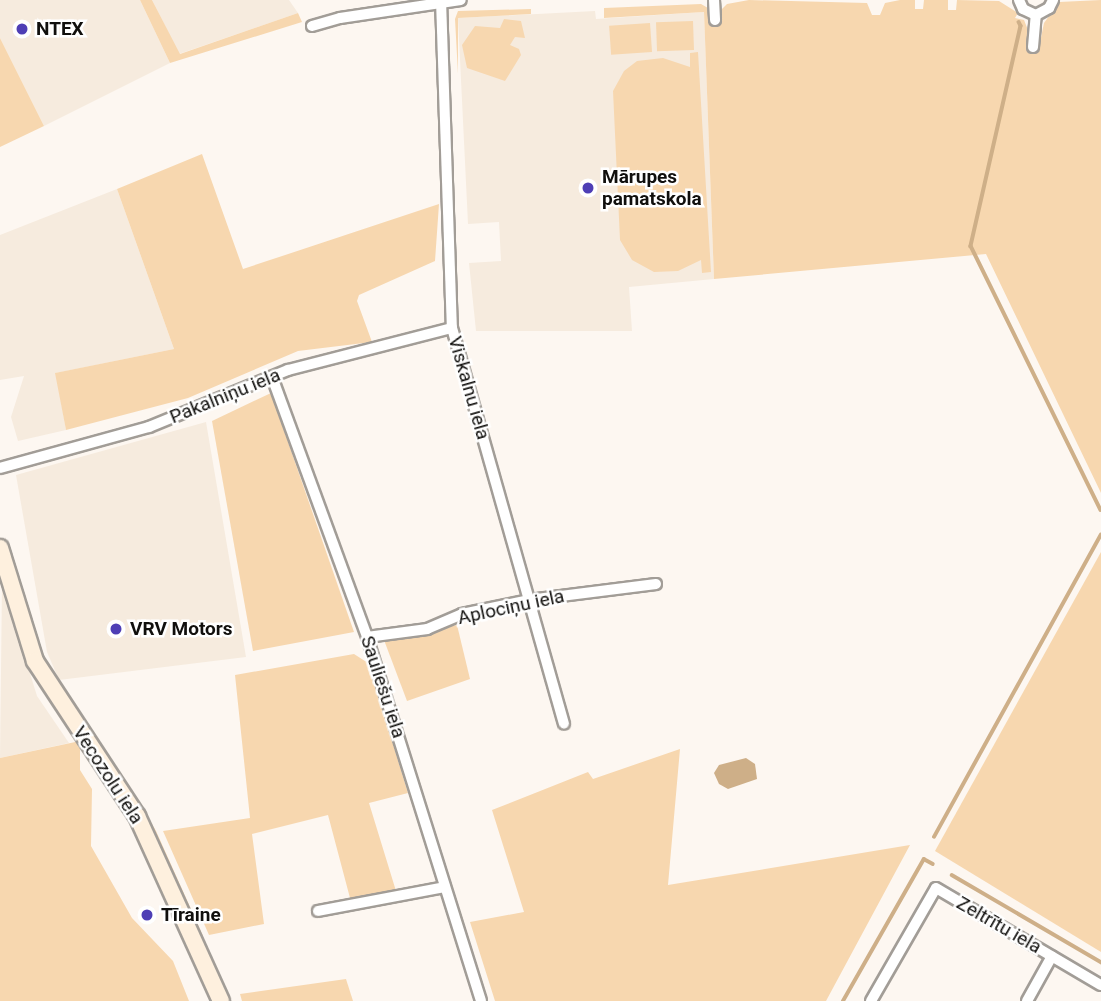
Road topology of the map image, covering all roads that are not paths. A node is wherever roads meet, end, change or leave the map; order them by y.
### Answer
1 (461, 0) edge
2 (714, 0) edge
3 (1019, 0) edge
4 (1053, 0) edge
5 (441, 2) edge
6 (1036, 15) junction
7 (715, 20) dead end
8 (312, 26) dead end
9 (1033, 47) dead end
10 (452, 328) junction
11 (272, 377) junction
12 (0, 468) edge
13 (0, 548) edge
14 (656, 584) dead end
15 (528, 600) junction
16 (367, 637) junction
17 (564, 723) dead end
18 (445, 887) junction
19 (318, 911) dead end
20 (1052, 956) junction
21 (1101, 985) edge
22 (221, 1001) edge
23 (481, 1001) edge
24 (871, 1001) edge
25 (1027, 1001) edge

1 - 5 street
2 - 7 street
3 - 6 street
4 - 6 street
5 - 8 street
5 - 10 street, Viskalnu iela
6 - 9 street
10 - 11 street, Pakalniņu iela
10 - 15 street, Viskalnu iela
11 - 12 street, Pakalniņu iela
11 - 16 street, Sauliešu iela
13 - 22 street, Vecozolu iela
14 - 15 street, Aplociņu iela
15 - 16 street, Aplociņu iela
15 - 17 street, Viskalnu iela
16 - 18 street, Sauliešu iela
18 - 19 street
18 - 23 street, Sauliešu iela
20 - 21 street, Zeltrītu iela
20 - 24 street, Zeltrītu iela
20 - 25 street

